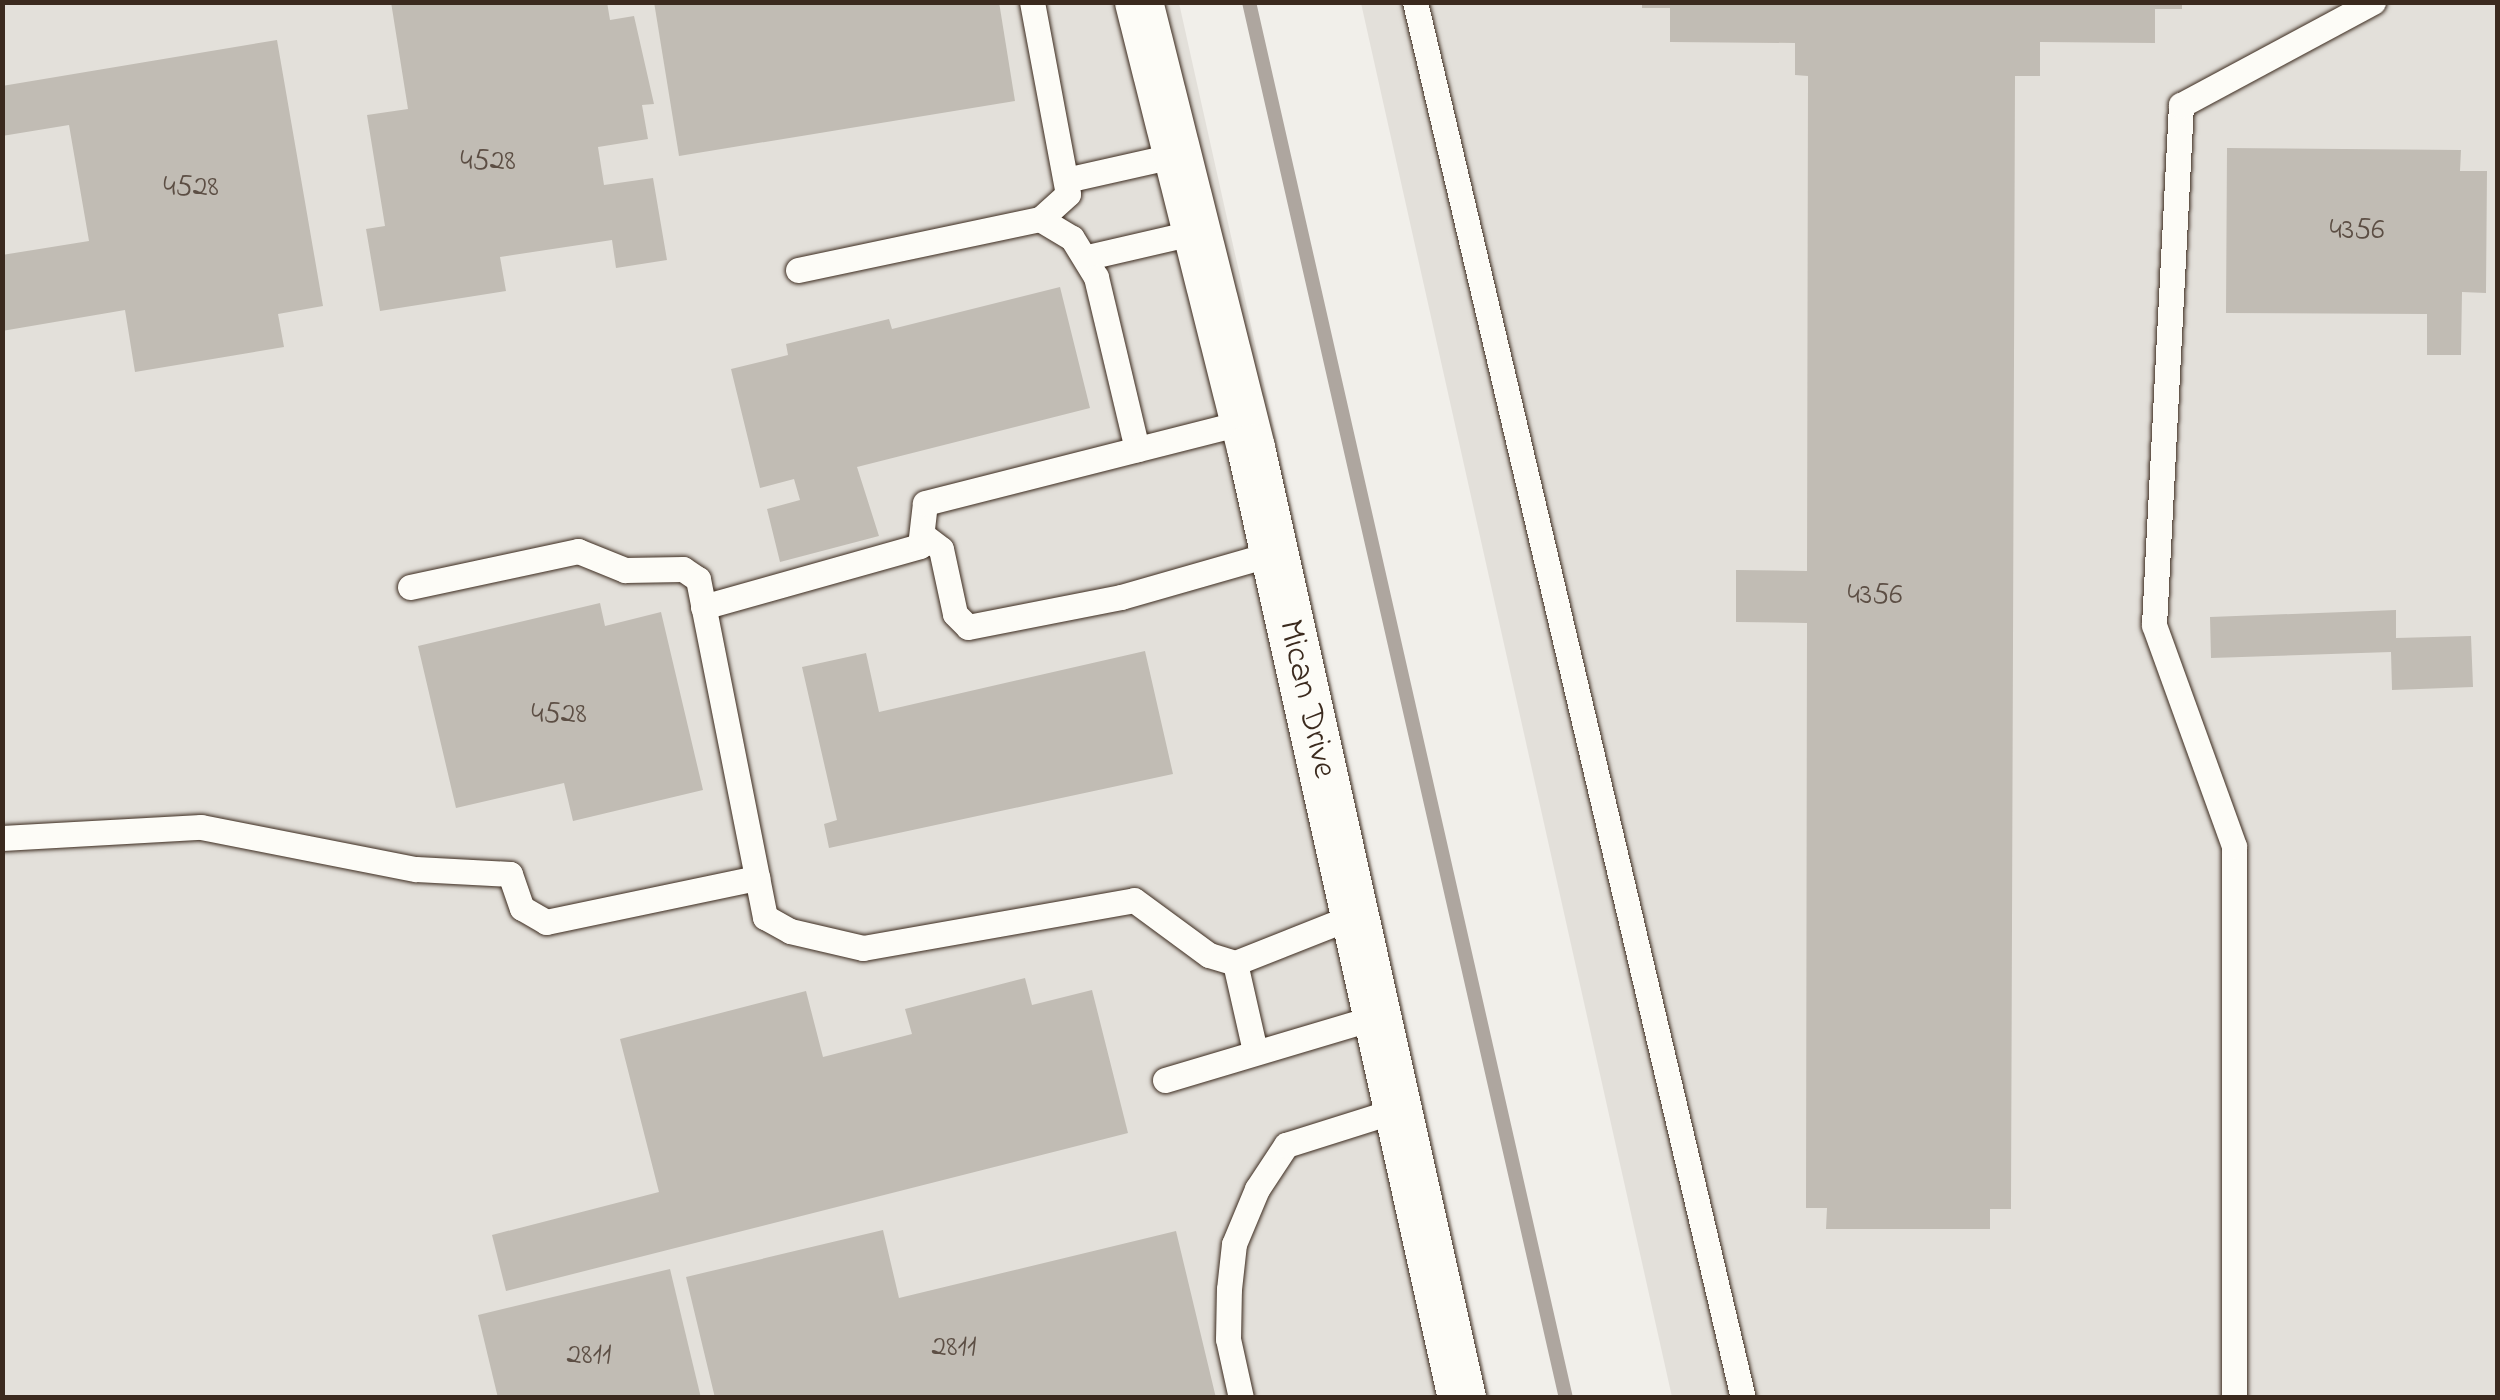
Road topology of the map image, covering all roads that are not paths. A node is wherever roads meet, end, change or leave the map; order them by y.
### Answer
1 (1032, 2) edge
2 (1139, 2) edge
3 (1415, 2) edge
4 (2373, 2) edge
5 (1177, 155) junction
6 (1066, 180) junction
7 (1040, 219) junction
8 (1196, 232) junction
9 (1088, 258) junction
10 (798, 270) dead end
11 (1244, 422) junction
12 (1137, 449) junction
13 (924, 536) junction
14 (1274, 553) junction
15 (410, 586) dead end
16 (703, 607) junction
17 (2, 838) edge
18 (757, 878) junction
19 (1354, 916) junction
20 (1235, 963) junction
21 (1377, 1016) junction
22 (1255, 1051) junction
23 (1165, 1080) dead end
24 (1397, 1110) junction
25 (1242, 1398) edge
26 (1462, 1398) edge
27 (1743, 1398) edge
28 (2234, 1398) edge

1 - 6 lane
2 - 5 street, Mican Drive
3 - 27 lane
4 - 28 lane
5 - 6 lane
5 - 8 street, Mican Drive
6 - 7 lane
7 - 9 lane
7 - 10 lane
8 - 9 lane
8 - 11 street, Mican Drive
9 - 12 lane
11 - 12 lane
11 - 14 street, Mican Drive
12 - 13 lane
13 - 14 lane
13 - 16 lane
14 - 19 street, Mican Drive
15 - 16 lane
16 - 18 lane
17 - 18 lane
18 - 20 lane
19 - 20 lane
19 - 21 street, Mican Drive
20 - 22 lane
21 - 22 lane
21 - 24 street, Mican Drive
22 - 23 lane
24 - 25 lane
24 - 26 street, Mican Drive

